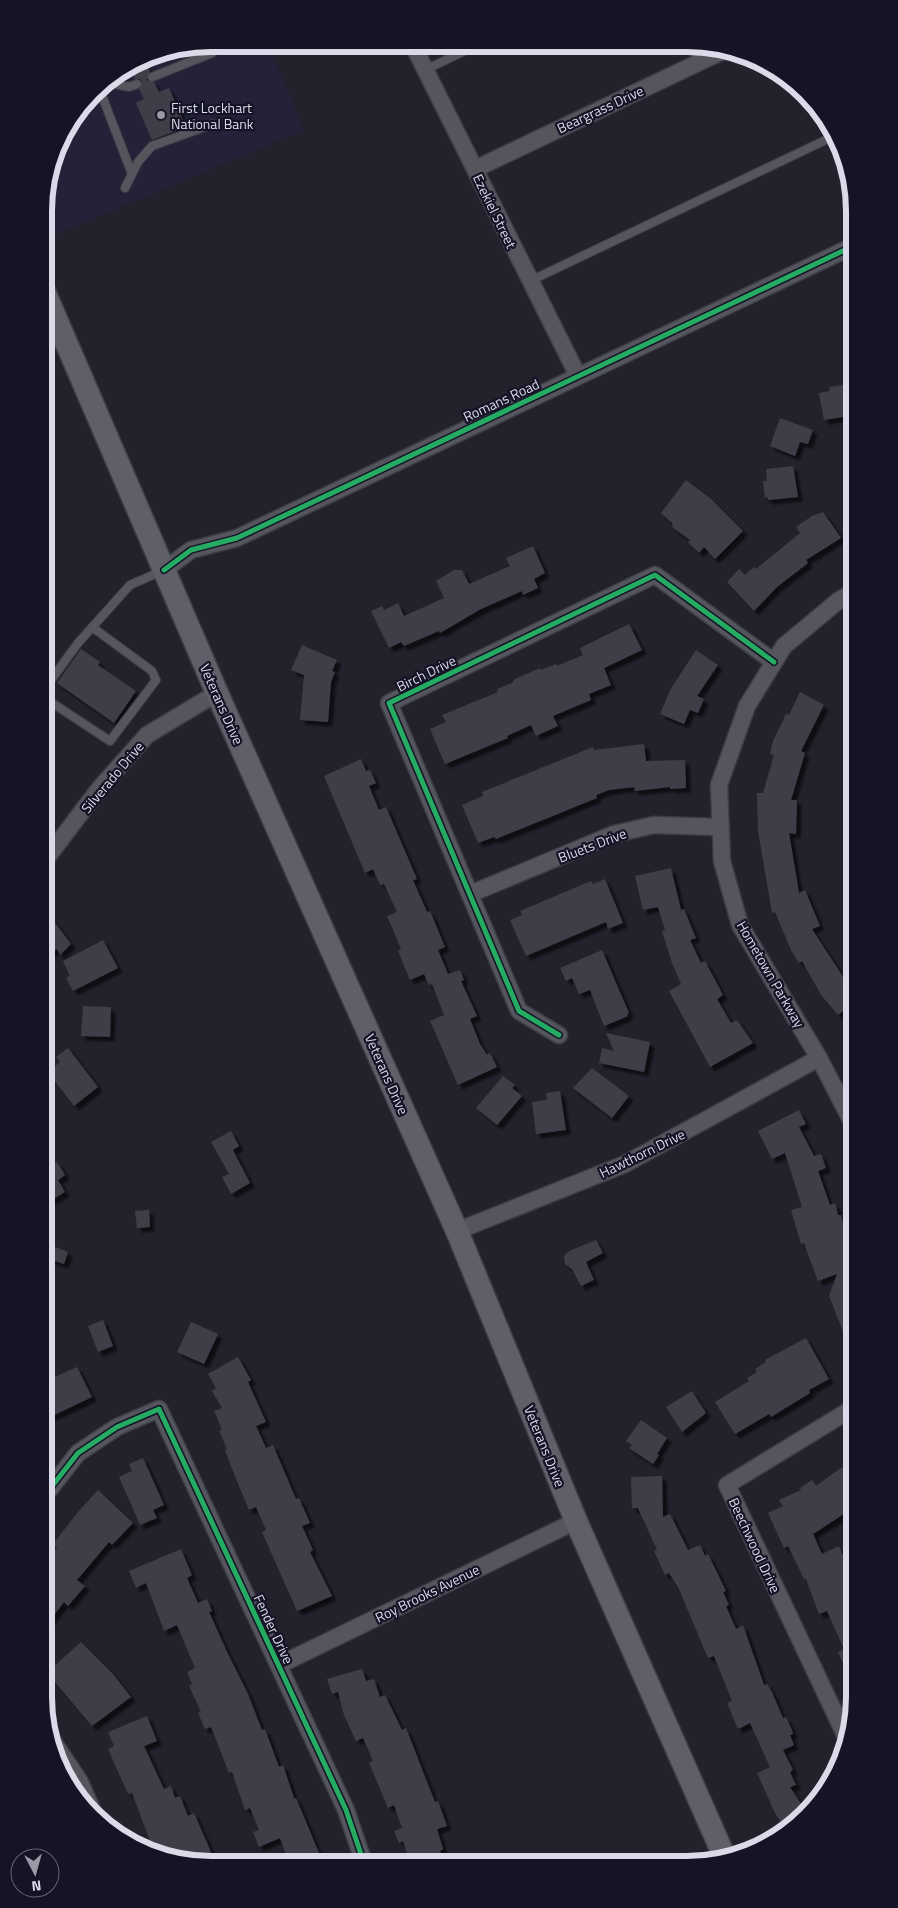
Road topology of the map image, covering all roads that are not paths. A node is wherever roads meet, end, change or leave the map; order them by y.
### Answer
1 (416, 52) edge
2 (462, 52) edge
3 (212, 53) dead end
4 (714, 55) edge
5 (425, 70) junction
6 (152, 77) dead end
7 (116, 84) edge
8 (137, 84) dead end
9 (102, 97) edge
10 (213, 124) dead end
11 (828, 139) edge
12 (474, 169) junction
13 (132, 174) junction
14 (125, 188) dead end
15 (846, 249) edge
16 (530, 281) junction
17 (53, 339) edge
18 (578, 376) junction
19 (164, 570) junction
20 (846, 596) edge
21 (92, 627) junction
22 (774, 662) junction
23 (53, 678) edge
24 (217, 693) junction
25 (53, 703) edge
26 (720, 827) junction
27 (53, 850) edge
28 (470, 894) junction
29 (559, 1035) dead end
30 (820, 1058) junction
31 (845, 1109) edge
32 (457, 1231) junction
33 (845, 1413) edge
34 (52, 1486) edge
35 (576, 1521) junction
36 (279, 1664) junction
37 (842, 1730) edge
38 (68, 1764) edge
39 (85, 1792) edge
40 (722, 1851) edge
41 (362, 1856) edge

1 - 5 street, Ezekiel Street
2 - 5 lane
3 - 6 lane
4 - 12 street, Beargrass Drive
5 - 12 street, Ezekiel Street
7 - 8 lane
9 - 13 lane
10 - 13 lane
11 - 16 lane
12 - 16 street, Ezekiel Street
13 - 14 lane
15 - 18 street, Romans Road
16 - 18 street, Ezekiel Street
17 - 19 main road, Veterans Drive
18 - 19 street, Romans Road
19 - 21 lane
19 - 24 main road, Veterans Drive
20 - 22 street, Hometown Parkway
21 - 23 lane
21 - 25 lane
22 - 26 street, Hometown Parkway
22 - 28 street, Birch Drive
24 - 27 street, Silverado Drive
24 - 32 main road, Veterans Drive
26 - 28 street, Bluets Drive
26 - 30 street, Hometown Parkway
28 - 29 street, Birch Drive
30 - 31 street, Hometown Parkway
30 - 32 street, Hawthorn Drive
32 - 35 main road, Veterans Drive
33 - 37 street, Beechwood Drive
34 - 36 street, Fender Drive
35 - 36 street, Roy Brooks Avenue
35 - 40 main road, Veterans Drive
36 - 41 street, Fender Drive
38 - 39 street

